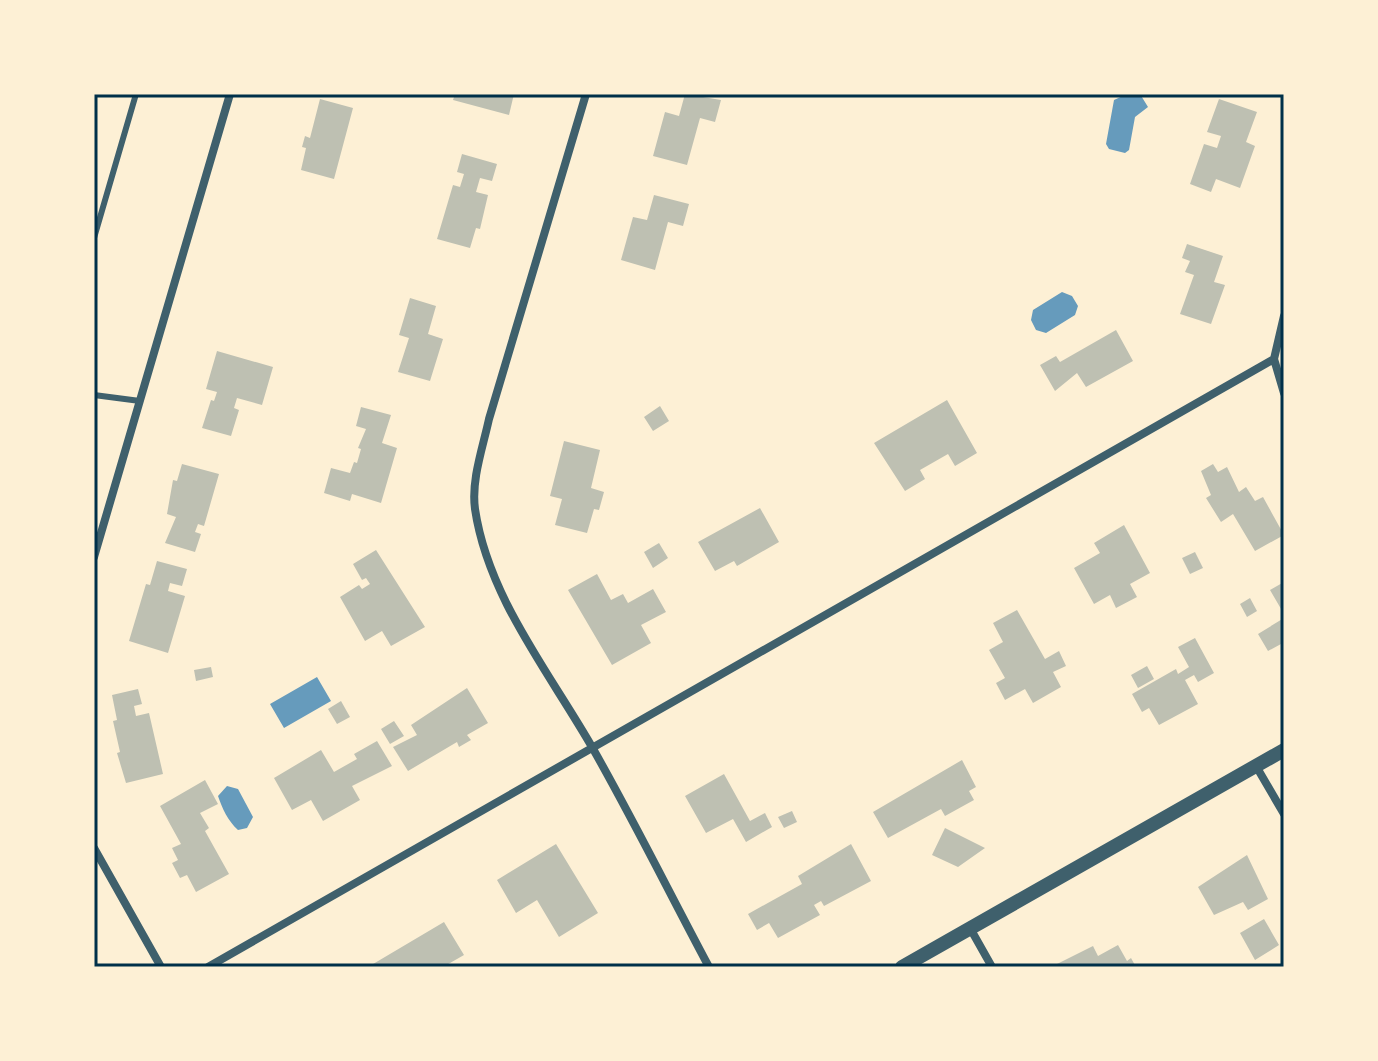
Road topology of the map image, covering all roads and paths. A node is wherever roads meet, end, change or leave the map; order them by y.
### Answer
1 (136, 94) edge
2 (230, 94) edge
3 (586, 94) edge
4 (94, 238) edge
5 (1284, 316) edge
6 (1274, 359) junction
7 (1284, 393) edge
8 (94, 395) edge
9 (140, 401) junction
10 (94, 557) edge
11 (593, 748) junction
12 (1284, 750) edge
13 (1256, 766) junction
14 (1284, 814) edge
15 (94, 848) edge
16 (970, 928) junction
17 (161, 967) edge
18 (208, 967) edge
19 (709, 967) edge
20 (902, 967) edge
21 (992, 967) edge

1 - 4 lane
2 - 9 street
3 - 11 street
5 - 6 street
6 - 7 street
6 - 11 street
8 - 9 lane
9 - 10 street
11 - 18 street
11 - 19 street
12 - 13 street
13 - 14 street
13 - 16 street
15 - 17 street
16 - 20 street
16 - 21 street

